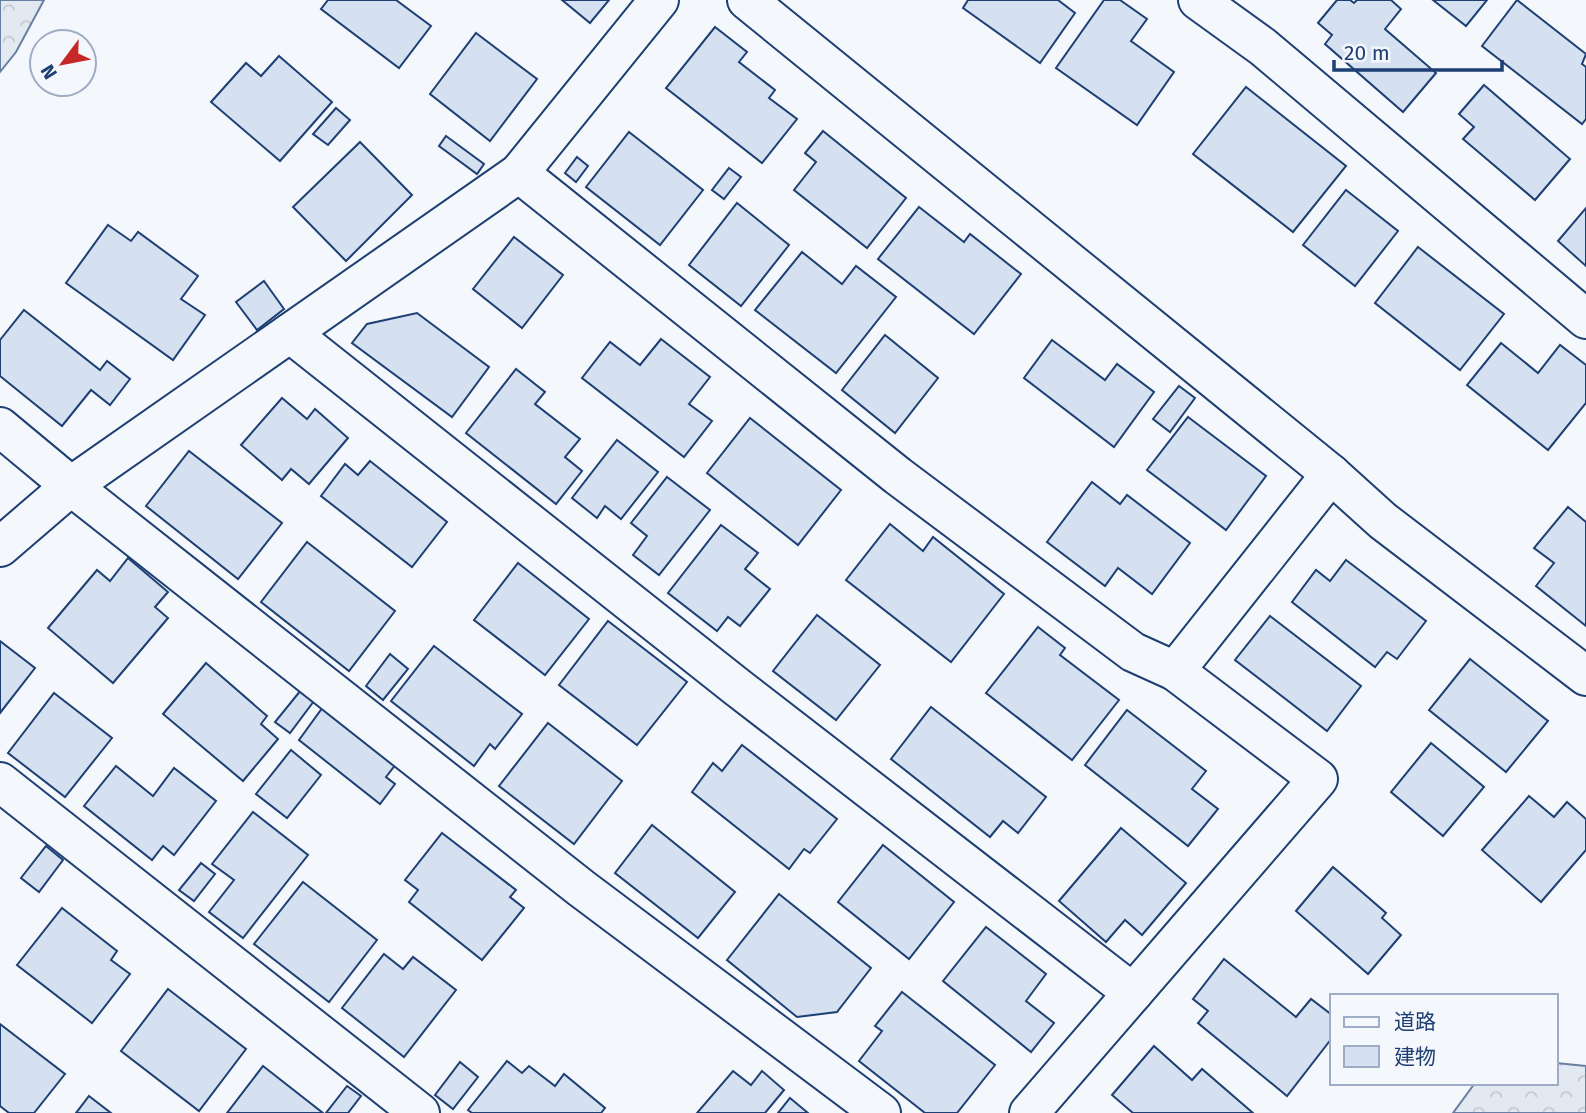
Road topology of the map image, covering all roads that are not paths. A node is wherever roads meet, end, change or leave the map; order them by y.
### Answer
1 (659, 0) edge
2 (747, 0) edge
3 (1198, 0) edge
4 (519, 173) junction
5 (1586, 319) edge
6 (290, 333) junction
7 (0, 427) edge
8 (1331, 474) junction
9 (71, 486) junction
10 (0, 547) edge
11 (1175, 671) junction
12 (1586, 676) edge
13 (0, 782) edge
14 (1133, 993) junction
15 (420, 1113) edge
16 (881, 1113) edge
17 (1029, 1113) edge

1 - 4 street
2 - 8 street
3 - 5 street
4 - 6 street
4 - 11 street
6 - 9 street
6 - 14 street
7 - 9 street
8 - 11 street
8 - 12 street
9 - 10 street
9 - 16 street
11 - 14 street
13 - 15 street
14 - 17 street

